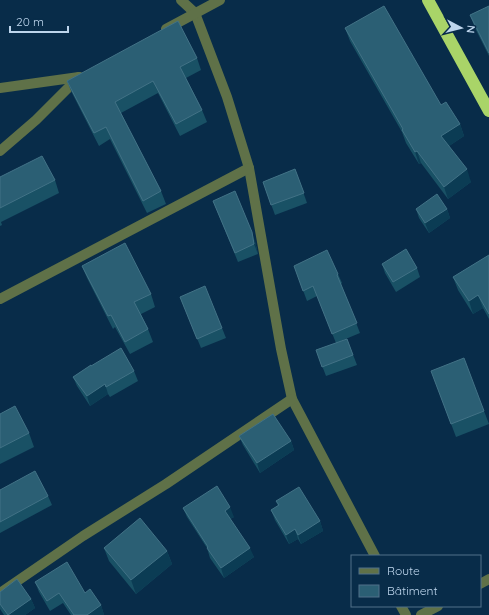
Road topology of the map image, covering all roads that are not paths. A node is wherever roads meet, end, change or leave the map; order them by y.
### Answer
1 (181, 0) edge
2 (220, 0) edge
3 (428, 0) edge
4 (195, 13) junction
5 (160, 32) edge
6 (0, 88) edge
7 (489, 111) edge
8 (0, 151) edge
9 (249, 168) junction
10 (0, 298) edge
11 (292, 399) junction
12 (374, 555) edge
13 (0, 593) edge
14 (436, 607) edge
15 (421, 615) edge

1 - 4 street
2 - 4 street
3 - 7 highway
4 - 5 street
4 - 9 street
6 - 8 street
9 - 10 street
9 - 11 street
11 - 12 street
11 - 13 street
14 - 15 street

